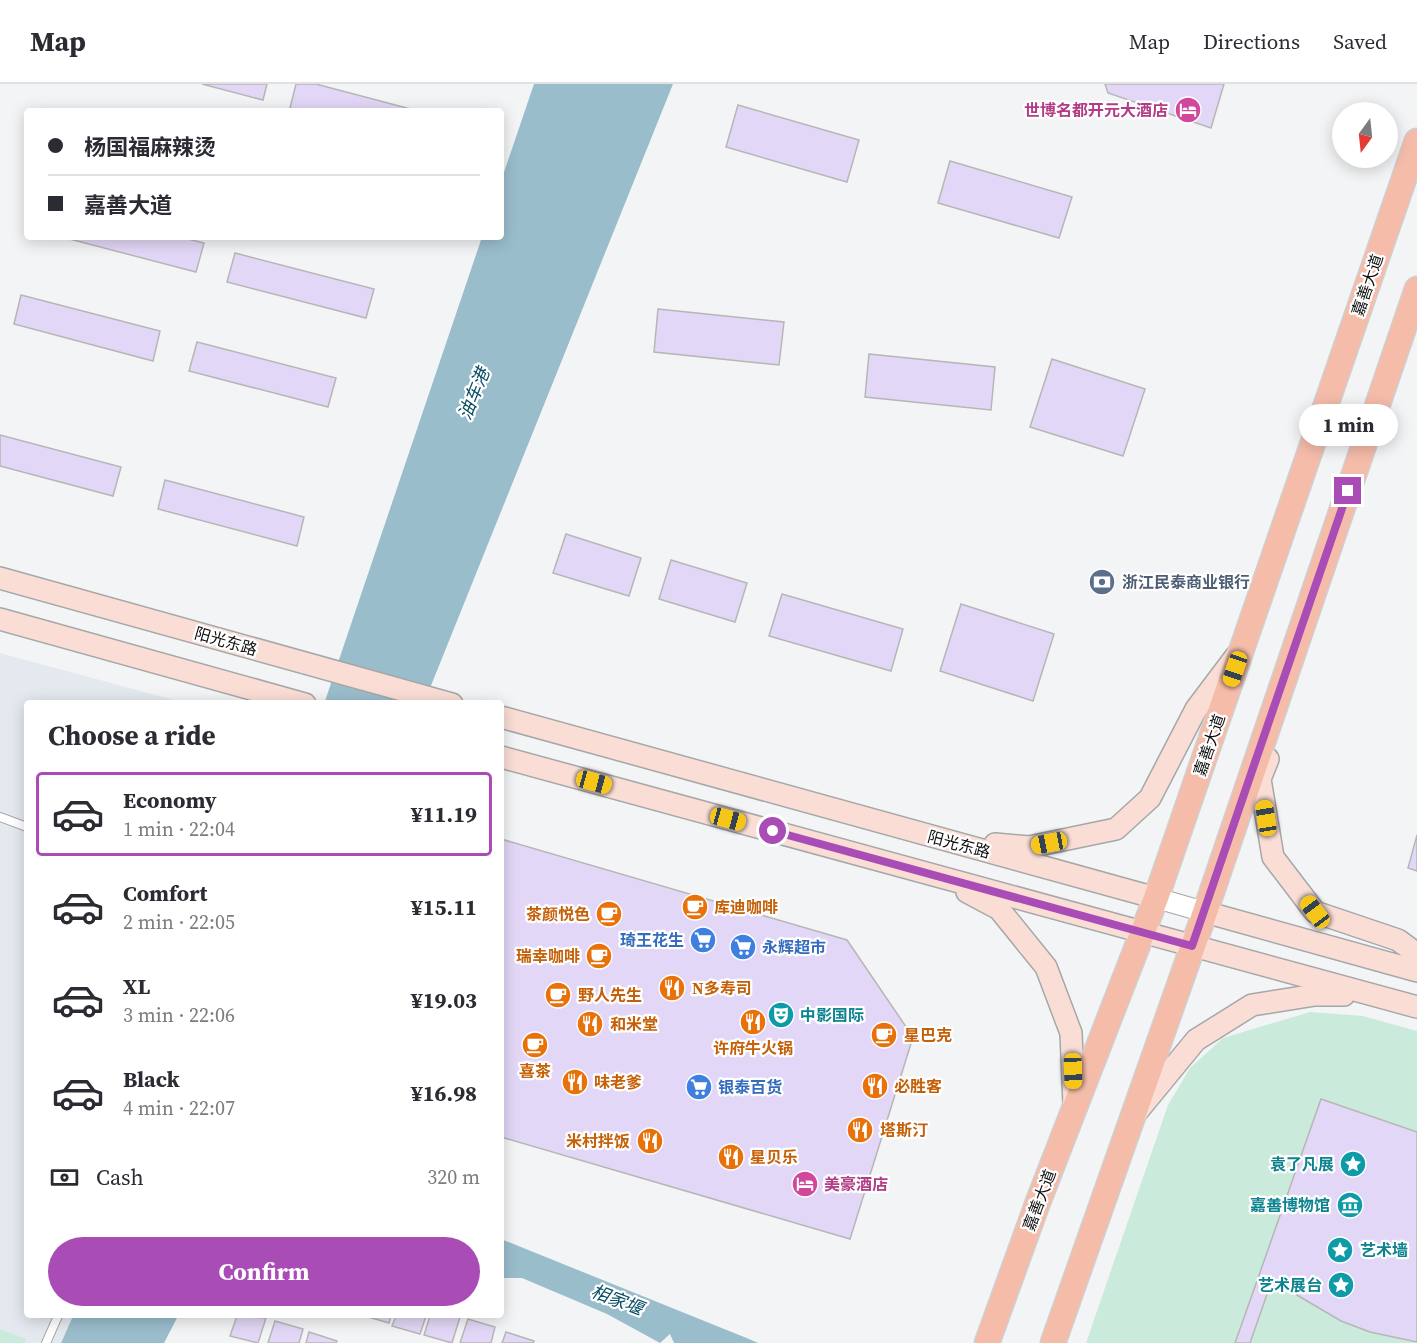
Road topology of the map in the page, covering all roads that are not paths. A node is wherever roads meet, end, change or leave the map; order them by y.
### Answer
1 (1417, 141) edge
2 (1417, 289) edge
3 (0, 578) edge
4 (0, 619) edge
5 (1242, 649) junction
6 (291, 700) edge
7 (438, 700) edge
8 (1274, 712) junction
9 (504, 718) edge
10 (504, 758) edge
11 (0, 817) edge
12 (24, 826) edge
13 (941, 839) junction
14 (929, 873) junction
15 (1156, 898) junction
16 (1205, 912) junction
17 (1144, 931) junction
18 (1192, 946) junction
19 (1417, 954) edge
20 (1417, 971) edge
21 (1375, 995) junction
22 (1417, 1007) edge
23 (1074, 1109) junction
24 (1132, 1119) junction
25 (57, 1318) edge
26 (46, 1343) edge
27 (987, 1343) edge
28 (1053, 1343) edge

1 - 5 main road, 嘉善大道
2 - 8 main road
3 - 7 main road, 阳光东路
4 - 6 main road
5 - 13 main road
5 - 15 main road, 嘉善大道
8 - 16 main road
8 - 19 main road
9 - 13 main road, 阳光东路
10 - 14 main road
11 - 12 lane
13 - 15 main road, 阳光东路
14 - 17 main road
14 - 23 main road
15 - 16 street, 阳光东路
15 - 17 main road, 嘉善大道
16 - 18 main road
16 - 20 main road, 阳光东路
17 - 18 main road
17 - 23 main road, 嘉善大道
18 - 21 main road
18 - 24 main road
21 - 22 main road
21 - 24 main road
23 - 27 main road, 嘉善大道
24 - 28 main road
25 - 26 lane

